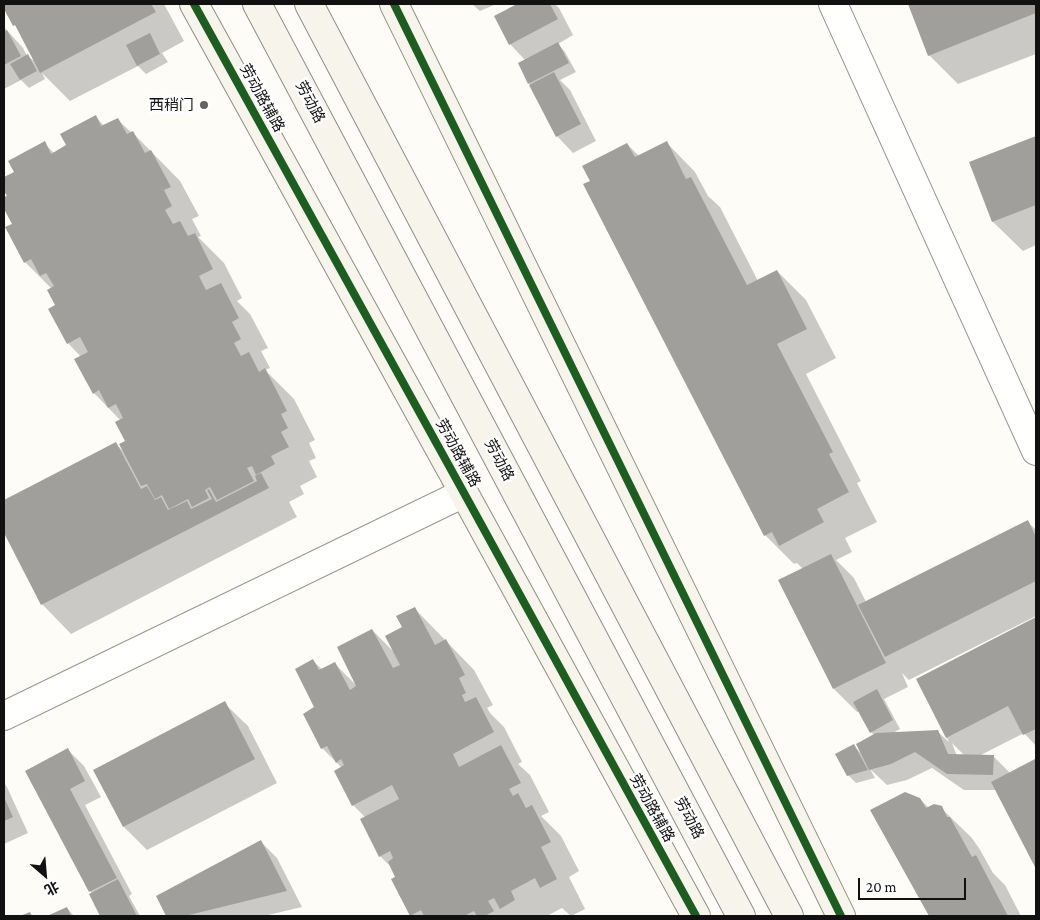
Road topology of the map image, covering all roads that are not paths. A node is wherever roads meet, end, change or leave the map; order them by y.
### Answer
1 (194, 4) edge
2 (257, 4) edge
3 (309, 4) edge
4 (394, 4) edge
5 (833, 4) edge
6 (1036, 451) edge
7 (464, 492) junction
8 (4, 716) edge
9 (696, 916) edge
10 (741, 916) edge
11 (789, 916) edge
12 (841, 916) edge

1 - 7 street, 劳动路辅路
2 - 10 street, 劳动路
3 - 11 street
4 - 12 street
5 - 6 street
7 - 8 street
7 - 9 street, 劳动路辅路

